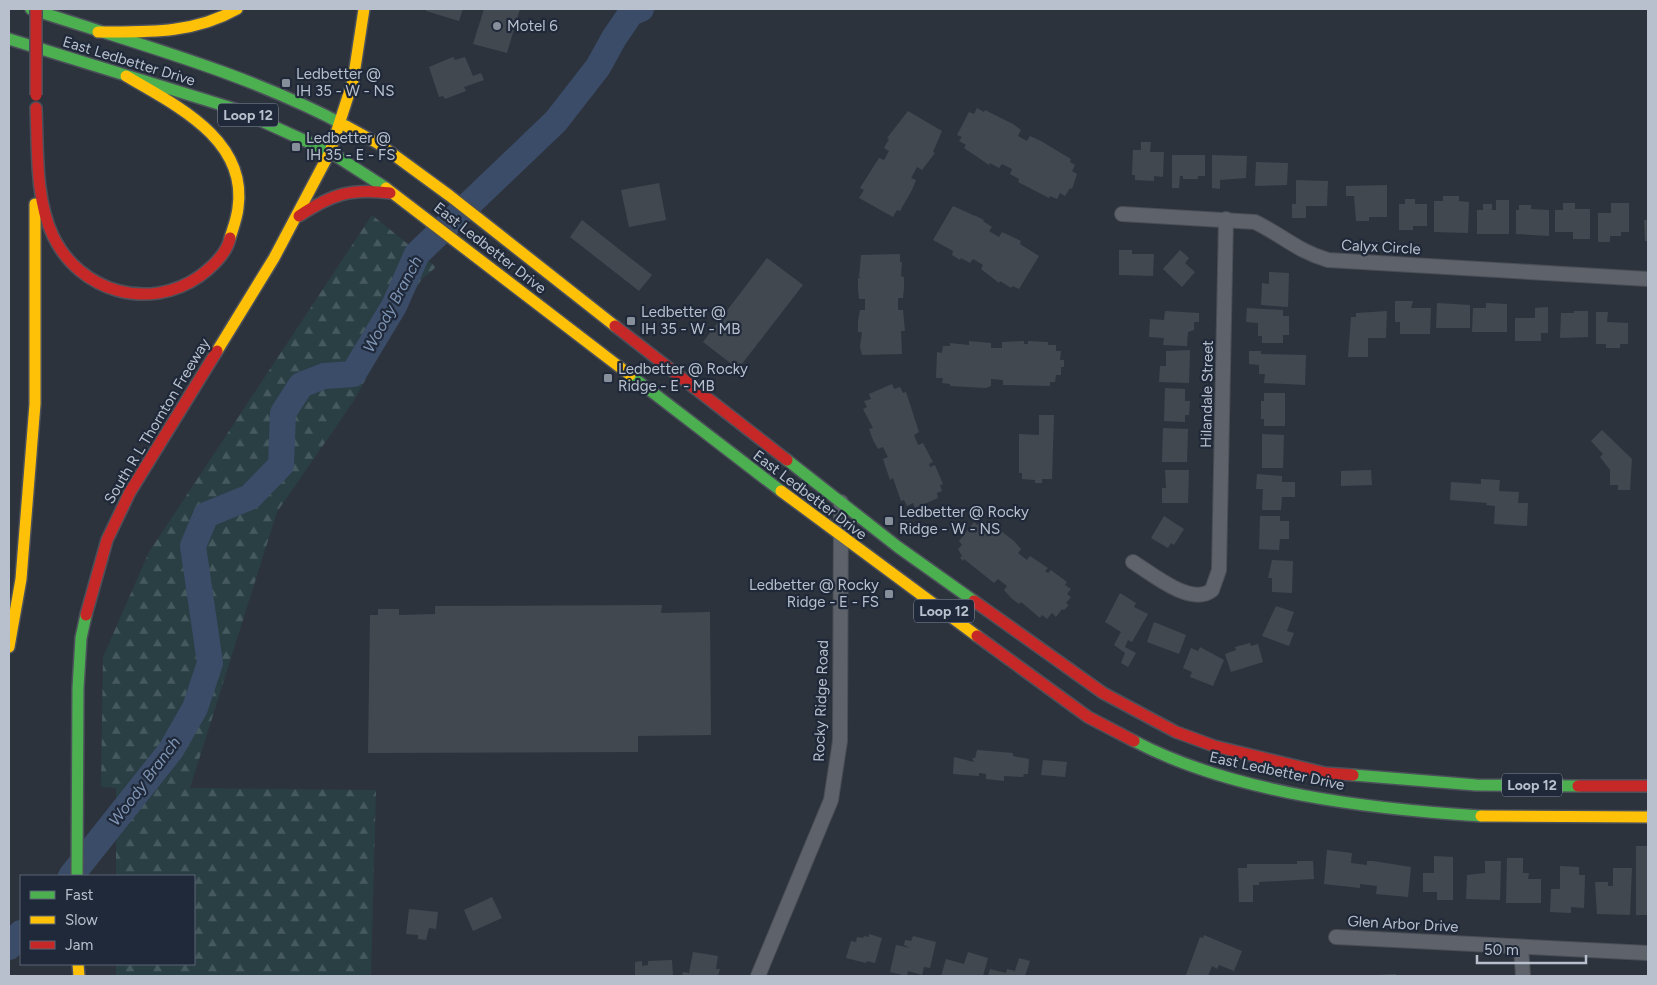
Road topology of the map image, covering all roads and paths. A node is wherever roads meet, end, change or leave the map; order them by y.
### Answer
1 (31, 9) edge
2 (36, 9) edge
3 (236, 9) edge
4 (364, 9) edge
5 (98, 32) junction
6 (9, 39) edge
7 (126, 76) junction
8 (36, 108) junction
9 (340, 122) junction
10 (330, 152) junction
11 (394, 193) junction
12 (1122, 214) dead end
13 (297, 217) junction
14 (1226, 219) junction
15 (524, 254) junction
16 (505, 279) junction
17 (1648, 279) edge
18 (663, 363) junction
19 (645, 388) junction
20 (841, 502) junction
21 (840, 537) junction
22 (1133, 562) dead end
23 (9, 648) edge
24 (1096, 705) junction
25 (1648, 786) edge
26 (1376, 792) junction
27 (1648, 817) edge
28 (77, 875) edge
29 (1336, 937) dead end
30 (1521, 947) junction
31 (1648, 953) edge
32 (760, 976) edge
33 (1522, 976) edge

1 - 5 main road, East Ledbetter Drive / Loop 12
2 - 8 main road, bridge
3 - 5 main road
4 - 9 main road, South R L Thornton Freeway
5 - 9 main road, East Ledbetter Drive / Loop 12
6 - 7 main road, East Ledbetter Drive / Loop 12
7 - 8 main road
7 - 10 main road, East Ledbetter Drive / Loop 12
8 - 23 main road
9 - 10 main road, South R L Thornton Freeway
9 - 15 main road, East Ledbetter Drive / Loop 12
10 - 11 main road, East Ledbetter Drive / Loop 12
10 - 13 main road, South R L Thornton Freeway
11 - 13 main road
11 - 16 main road, East Ledbetter Drive / Loop 12
12 - 14 street, Calyx Circle
13 - 28 main road, South R L Thornton Freeway
14 - 17 street, Calyx Circle
14 - 22 street, Hilandale Street
15 - 16 main road
15 - 18 main road, East Ledbetter Drive / Loop 12
16 - 19 main road, East Ledbetter Drive / Loop 12
18 - 19 main road
18 - 20 main road, East Ledbetter Drive / Loop 12
19 - 21 main road, East Ledbetter Drive / Loop 12
20 - 21 street, Rocky Ridge Road
20 - 24 main road, East Ledbetter Drive / Loop 12
21 - 24 main road, East Ledbetter Drive / Loop 12
21 - 32 street, Rocky Ridge Road
24 - 26 main road, East Ledbetter Drive / Loop 12
24 - 26 main road, East Ledbetter Drive / Loop 12
25 - 26 main road, East Ledbetter Drive / Loop 12
26 - 27 main road, East Ledbetter Drive / Loop 12
29 - 30 street, Glen Arbor Drive
30 - 31 street, Glen Arbor Drive
30 - 33 street

